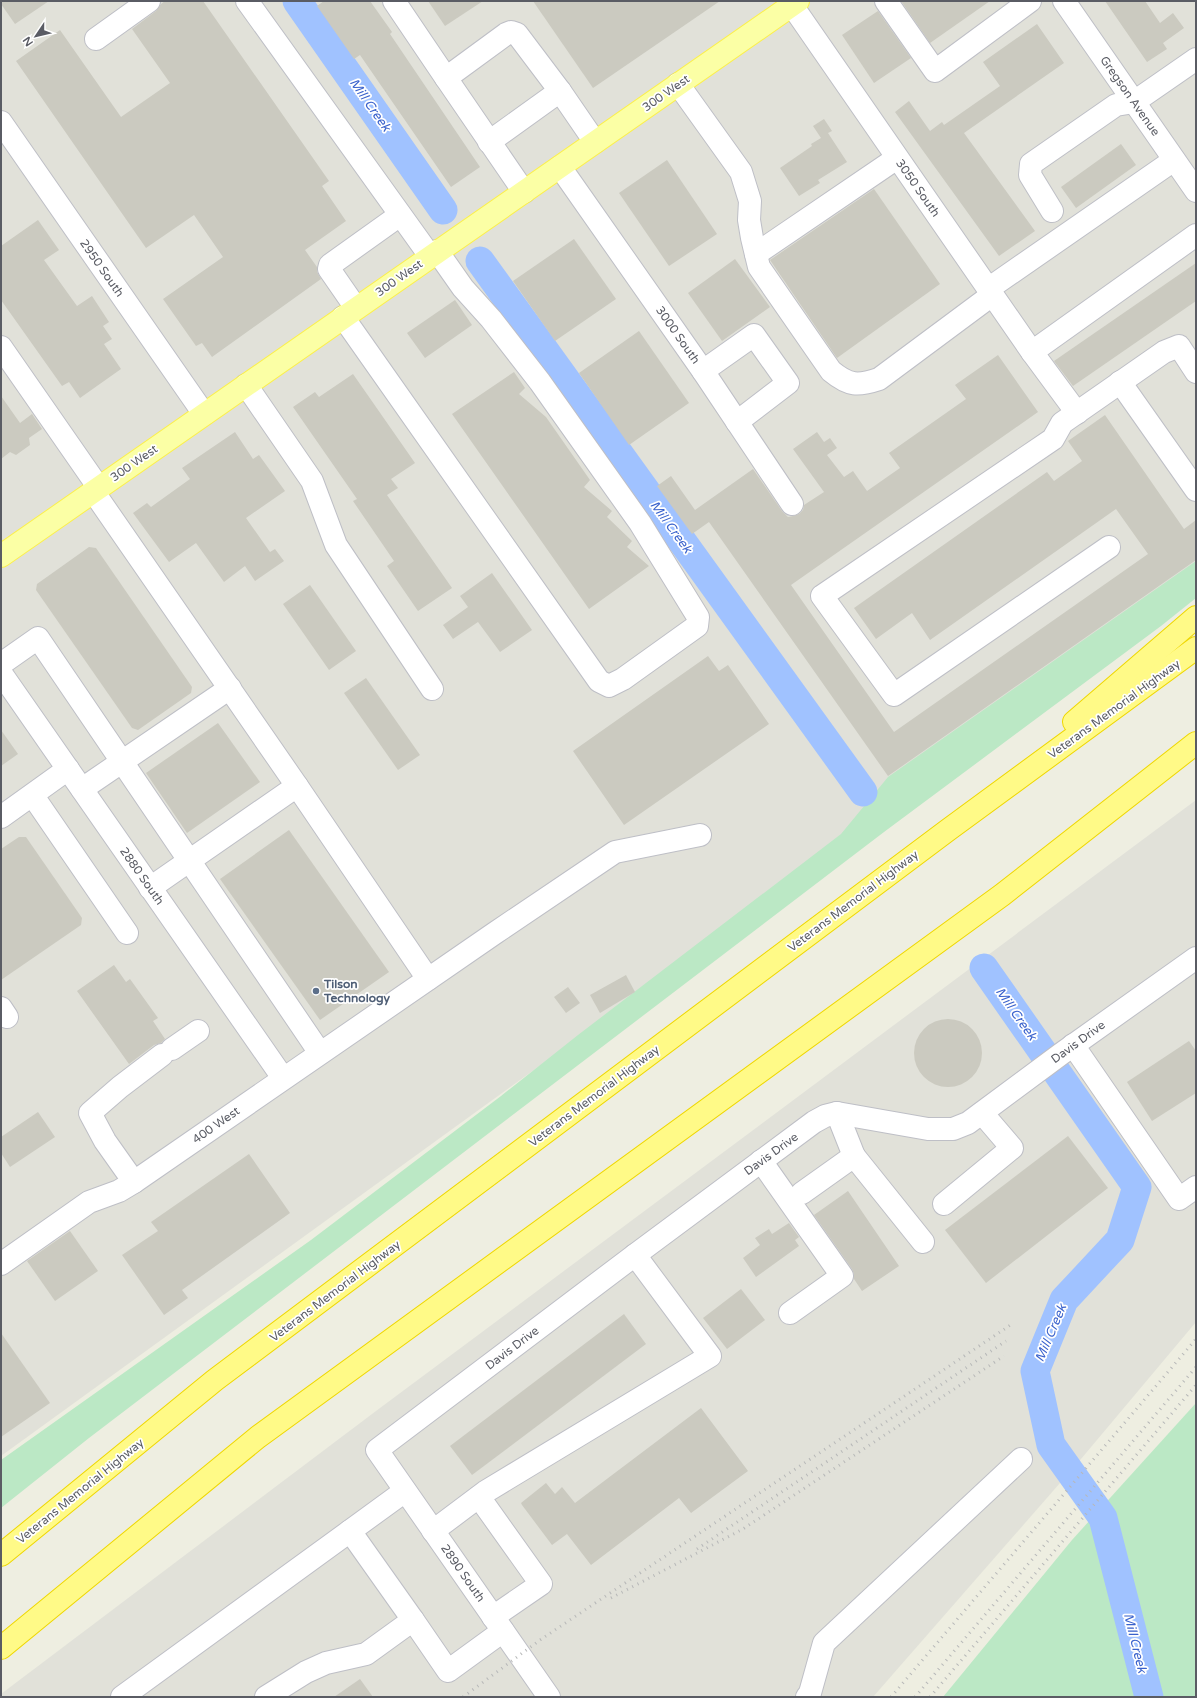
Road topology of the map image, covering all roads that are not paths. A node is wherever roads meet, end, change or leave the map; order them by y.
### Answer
1 (149, 1) edge
2 (247, 1) edge
3 (394, 1) edge
4 (886, 1) edge
5 (1030, 1) edge
6 (1064, 1) edge
7 (793, 3) edge
8 (96, 39) dead end
9 (1196, 59) edge
10 (446, 78) junction
11 (678, 84) junction
12 (560, 91) junction
13 (1134, 102) junction
14 (1, 122) edge
15 (489, 142) junction
16 (595, 142) junction
17 (897, 158) junction
18 (1174, 160) junction
19 (560, 167) junction
20 (1196, 191) edge
21 (524, 192) junction
22 (1052, 211) dead end
23 (400, 215) junction
24 (1196, 235) edge
25 (433, 254) junction
26 (756, 254) junction
27 (990, 292) junction
28 (350, 312) junction
29 (1, 347) edge
30 (1032, 352) junction
31 (703, 371) junction
32 (1196, 372) edge
33 (1120, 382) junction
34 (246, 385) junction
35 (1077, 413) junction
36 (204, 414) junction
37 (737, 422) junction
38 (96, 489) junction
39 (1196, 490) edge
40 (792, 504) dead end
41 (1109, 547) dead end
42 (1, 556) edge
43 (1196, 616) edge
44 (1196, 648) edge
45 (1, 664) edge
46 (1, 673) edge
47 (230, 688) junction
48 (432, 689) dead end
49 (1196, 743) edge
50 (1196, 756) edge
51 (122, 762) junction
52 (68, 769) junction
53 (297, 786) junction
54 (82, 789) junction
55 (33, 796) junction
56 (1, 817) edge
57 (948, 830) junction
58 (700, 835) dead end
59 (189, 860) junction
60 (150, 888) junction
61 (1002, 895) junction
62 (127, 933) dead end
63 (1196, 958) edge
64 (428, 979) junction
65 (198, 1030) dead end
66 (1067, 1050) junction
67 (320, 1053) junction
68 (283, 1078) junction
69 (837, 1113) junction
70 (982, 1113) junction
71 (854, 1156) junction
72 (761, 1161) junction
73 (134, 1182) junction
74 (1196, 1187) edge
75 (802, 1192) dead end
76 (944, 1204) dead end
77 (924, 1242) dead end
78 (635, 1255) junction
79 (1, 1264) edge
80 (790, 1313) dead end
81 (377, 1450) joint
82 (1021, 1459) dead end
83 (405, 1491) junction
84 (479, 1497) junction
85 (350, 1531) junction
86 (433, 1531) junction
87 (1, 1555) edge
88 (413, 1620) junction
89 (498, 1624) junction
90 (1, 1648) edge
91 (122, 1697) edge
92 (266, 1697) edge
93 (549, 1697) edge
94 (807, 1697) edge

1 - 8 street
2 - 23 street
3 - 10 street
4 - 5 street
6 - 13 street, Gregson Avenue
7 - 11 main road, 300 West
7 - 17 street, 3050 South
9 - 13 street
10 - 12 street
10 - 15 street
11 - 16 main road, 300 West
11 - 26 street
12 - 15 street
12 - 16 street
13 - 18 street, Gregson Avenue
13 - 22 street
14 - 36 street, 2950 South
15 - 21 street
16 - 19 main road, 300 West
17 - 26 street
17 - 27 street, 3050 South
18 - 20 street, Gregson Avenue
18 - 27 street
19 - 21 main road, 300 West
19 - 31 street, 3000 South
21 - 25 main road, 300 West
23 - 25 street
23 - 28 street
24 - 30 street
25 - 28 main road, 300 West
25 - 28 street
26 - 27 street
27 - 30 street, 3050 South
28 - 34 main road, 300 West
29 - 38 street
30 - 35 street, 3050 South
31 - 37 street, 3000 South
31 - 37 street
32 - 33 street
33 - 35 street
33 - 39 street
34 - 36 main road, 300 West
34 - 48 street
35 - 41 street
36 - 38 main road, 300 West
37 - 40 street, 3000 South
38 - 42 main road, 300 West
38 - 47 street
43 - 57 highway
44 - 57 highway, Veterans Memorial Highway
45 - 51 street
46 - 52 street, 2880 South
47 - 51 street
47 - 53 street
49 - 61 highway
50 - 61 highway
51 - 54 street
51 - 59 street
52 - 54 street, 2880 South
52 - 55 street
53 - 59 street
53 - 64 street
54 - 60 street, 2880 South
55 - 56 street
55 - 62 street
57 - 87 highway, Veterans Memorial Highway
58 - 64 street, 400 West
59 - 60 street
59 - 67 street
60 - 68 street, 2880 South
61 - 90 highway
63 - 66 street, Davis Drive
64 - 67 street, 400 West
65 - 73 street
66 - 70 street, Davis Drive
66 - 74 street
67 - 68 street, 400 West
68 - 73 street, 400 West
69 - 70 street, Davis Drive
69 - 71 street
69 - 72 street, Davis Drive
70 - 76 street
71 - 75 street
71 - 77 street
72 - 78 street, Davis Drive
72 - 80 street
73 - 79 street, 400 West
78 - 81 street, Davis Drive
78 - 84 street
81 - 83 street, 2890 South
82 - 94 street
83 - 85 street
83 - 86 street, 2890 South
84 - 86 street
84 - 89 street
85 - 88 street
85 - 91 street
86 - 89 street, 2890 South
88 - 89 street
88 - 92 street
89 - 93 street, 2890 South

